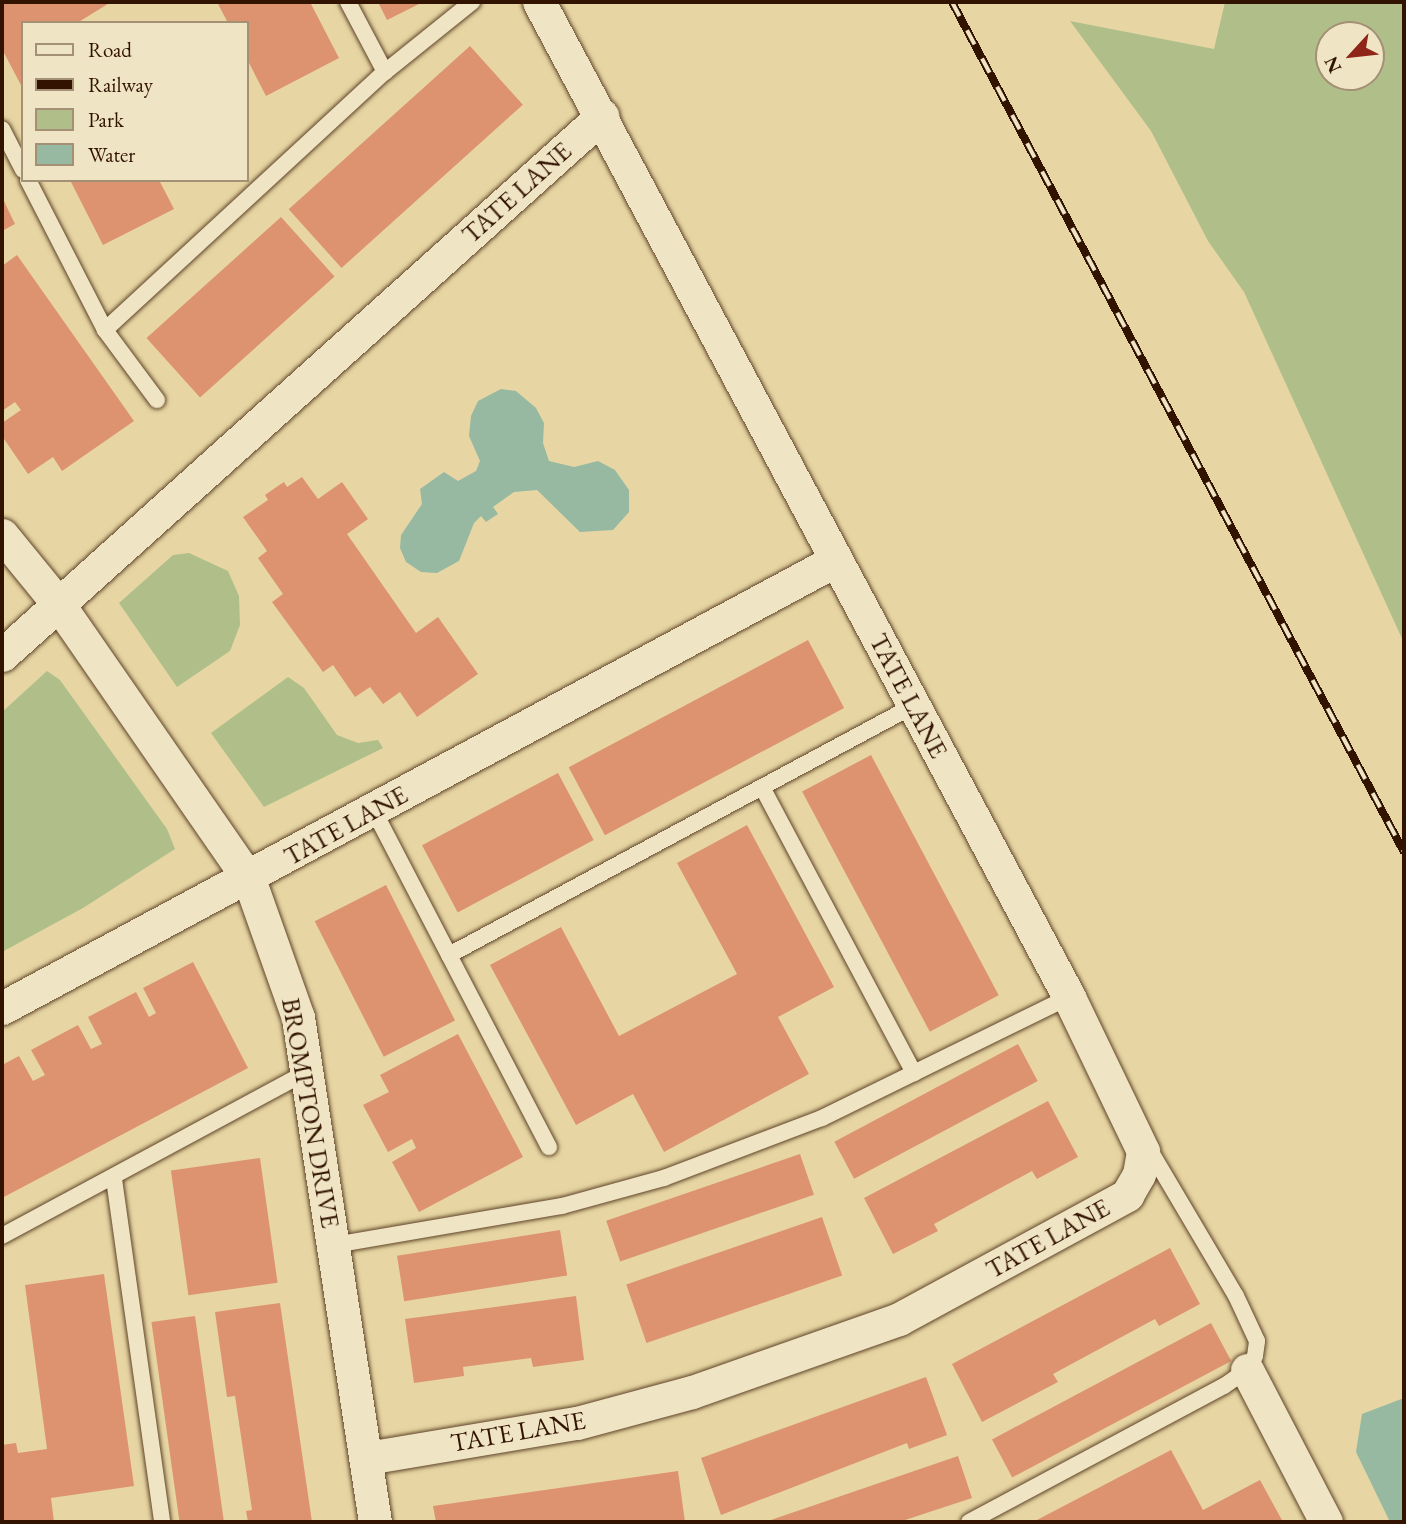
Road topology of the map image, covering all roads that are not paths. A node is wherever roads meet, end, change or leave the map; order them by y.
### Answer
1 (348, 2) edge
2 (472, 2) edge
3 (539, 2) edge
4 (385, 72) junction
5 (602, 116) junction
6 (2, 129) edge
7 (21, 166) edge
8 (29, 182) edge
9 (105, 330) junction
10 (157, 400) dead end
11 (2, 535) edge
12 (836, 560) junction
13 (59, 605) junction
14 (2, 655) edge
15 (913, 706) junction
16 (762, 787) junction
17 (374, 811) junction
18 (249, 879) junction
19 (449, 955) junction
20 (1069, 997) junction
21 (2, 1009) edge
22 (306, 1072) junction
23 (914, 1073) junction
24 (1137, 1130) junction
25 (550, 1147) dead end
26 (114, 1179) junction
27 (2, 1236) edge
28 (334, 1245) junction
29 (1247, 1370) junction
30 (367, 1458) junction
31 (162, 1522) edge
32 (375, 1522) edge
33 (969, 1522) edge
34 (1326, 1522) edge

1 - 4 lane
2 - 4 lane
3 - 5 street
4 - 9 lane
5 - 12 street, TATE LANE
5 - 13 street, TATE LANE
6 - 7 lane
8 - 9 lane
9 - 10 lane
11 - 13 street, BROMPTON DRIVE
12 - 15 street, TATE LANE
12 - 17 street, TATE LANE
13 - 14 street, TATE LANE
13 - 18 street, BROMPTON DRIVE
15 - 16 lane
15 - 20 street, TATE LANE
16 - 19 lane
16 - 23 lane
17 - 18 street, TATE LANE
17 - 19 lane
18 - 21 street, TATE LANE
18 - 22 street, BROMPTON DRIVE
19 - 25 lane
20 - 23 lane
20 - 24 street, TATE LANE
22 - 26 lane
22 - 28 street, BROMPTON DRIVE
23 - 28 lane
24 - 29 lane
24 - 30 street, TATE LANE
26 - 27 lane
26 - 31 lane
28 - 30 street, BROMPTON DRIVE
29 - 33 lane
29 - 34 street
30 - 32 street, BROMPTON DRIVE

